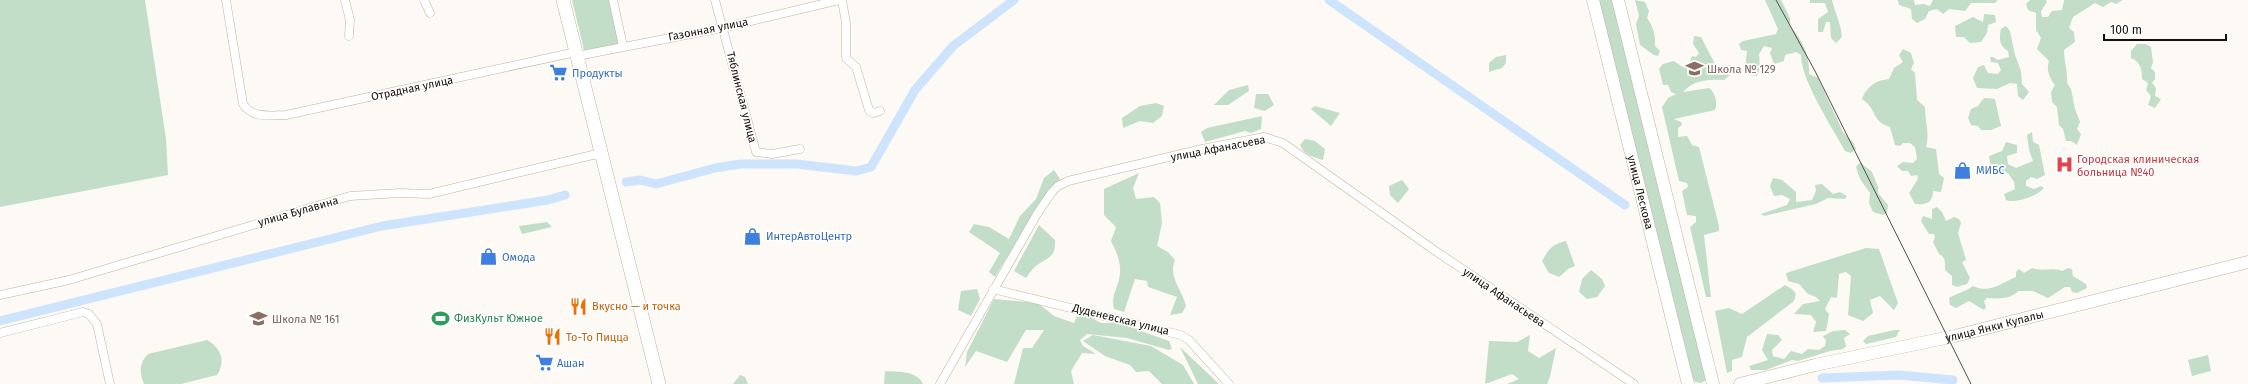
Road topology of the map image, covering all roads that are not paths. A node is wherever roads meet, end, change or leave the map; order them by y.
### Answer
1 (226, 0) edge
2 (345, 0) edge
3 (424, 0) edge
4 (563, 0) edge
5 (613, 0) edge
6 (715, 0) edge
7 (839, 0) edge
8 (842, 0) edge
9 (1593, 0) edge
10 (1618, 0) edge
11 (430, 13) dead end
12 (722, 28) junction
13 (349, 36) dead end
14 (623, 46) junction
15 (577, 54) junction
16 (880, 111) dead end
17 (800, 149) dead end
18 (601, 153) junction
19 (2248, 262) edge
20 (993, 289) junction
21 (0, 295) edge
22 (0, 333) edge
23 (110, 384) edge
24 (659, 384) edge
25 (940, 384) edge
26 (1229, 384) edge
27 (1634, 384) edge
28 (1688, 384) edge
29 (1713, 384) edge
30 (1740, 384) edge

1 - 15 street, Отрадная улица
2 - 13 street
3 - 11 street
4 - 15 main road
5 - 14 street
6 - 12 street, Тяблинская улица
7 - 12 street, Газонная улица
8 - 16 street
9 - 28 main road, улица Лескова
10 - 29 main road
12 - 14 street, Газонная улица
12 - 17 street, Тяблинская улица
14 - 15 street, Газонная улица
15 - 18 main road
18 - 21 street, улица Булавина
18 - 24 main road
19 - 30 main road, улица Янки Купалы
20 - 25 street, улица Афанасьева
20 - 26 street, Дуденевская улица
20 - 27 street, улица Афанасьева
22 - 23 street

